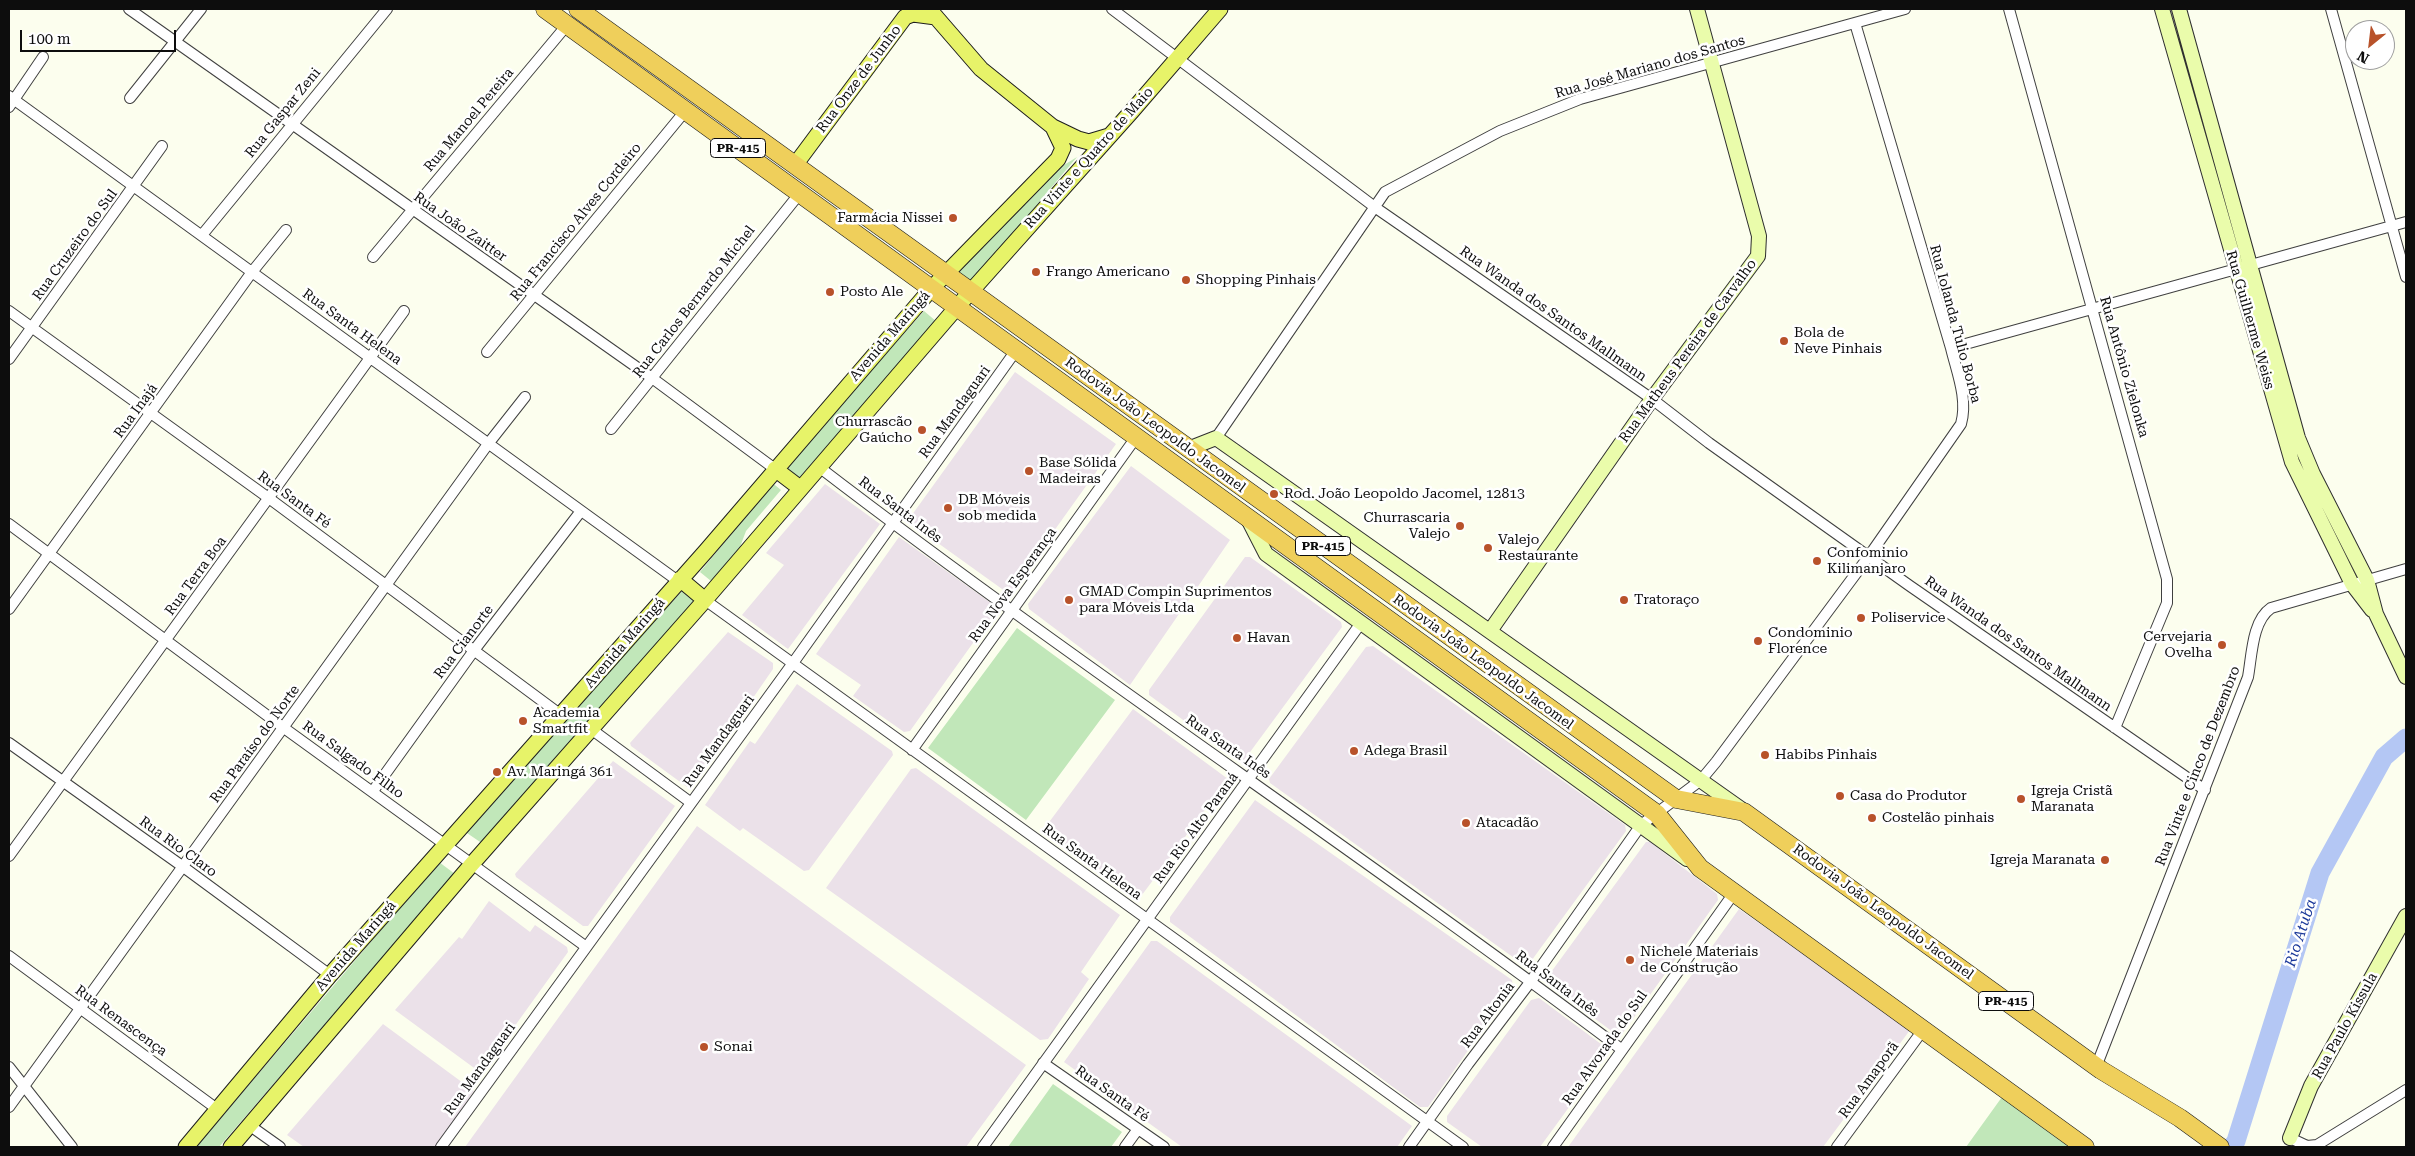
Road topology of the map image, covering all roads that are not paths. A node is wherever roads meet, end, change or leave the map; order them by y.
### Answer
1 (130, 9) edge
2 (201, 9) edge
3 (387, 9) edge
4 (545, 9) edge
5 (578, 9) edge
6 (1112, 9) edge
7 (1220, 9) edge
8 (1697, 9) edge
9 (1905, 9) edge
10 (2009, 9) edge
11 (2162, 9) edge
12 (2179, 9) edge
13 (2331, 9) edge
14 (932, 13) edge
15 (1855, 23) junction
16 (567, 25) junction
17 (176, 41) junction
18 (43, 57) dead end
19 (1176, 59) junction
20 (1712, 61) junction
21 (130, 98) dead end
22 (10, 101) edge
23 (686, 110) junction
24 (292, 125) junction
25 (1053, 126) junction
26 (1110, 136) junction
27 (162, 146) dead end
28 (795, 165) junction
29 (134, 186) junction
30 (800, 193) junction
31 (1376, 208) junction
32 (411, 210) junction
33 (2406, 222) edge
34 (2392, 226) junction
35 (286, 230) dead end
36 (202, 235) junction
37 (373, 257) dead end
38 (2250, 266) junction
39 (2235, 269) junction
40 (252, 272) junction
41 (945, 274) junction
42 (2406, 277) edge
43 (932, 288) junction
44 (971, 292) junction
45 (533, 295) junction
46 (957, 307) junction
47 (2094, 309) junction
48 (9, 311) edge
49 (404, 311) dead end
50 (32, 328) junction
51 (1951, 348) junction
52 (1017, 350) junction
53 (487, 352) dead end
54 (371, 358) junction
55 (9, 359) edge
56 (652, 378) junction
57 (525, 397) dead end
58 (1652, 399) junction
59 (151, 413) junction
60 (611, 429) dead end
61 (1137, 436) junction
62 (1216, 438) junction
63 (488, 444) junction
64 (1188, 449) junction
65 (819, 467) junction
66 (775, 469) junction
67 (800, 488) junction
68 (270, 499) junction
69 (581, 511) junction
70 (1246, 515) junction
71 (893, 523) junction
72 (9, 524) edge
73 (49, 554) junction
74 (1869, 556) junction
75 (2406, 570) edge
76 (679, 580) junction
77 (2367, 580) junction
78 (2352, 584) junction
79 (387, 585) junction
80 (705, 600) junction
81 (9, 609) edge
82 (1011, 610) junction
83 (2376, 614) junction
84 (1361, 623) junction
85 (1490, 631) junction
86 (166, 640) junction
87 (475, 649) junction
88 (793, 664) junction
89 (2406, 677) edge
90 (561, 715) junction
91 (284, 728) junction
92 (2115, 728) junction
93 (591, 729) junction
94 (9, 743) edge
95 (912, 750) junction
96 (1248, 778) junction
97 (1701, 780) junction
98 (64, 781) junction
99 (2205, 790) junction
100 (373, 791) junction
101 (1676, 799) junction
102 (690, 802) junction
103 (1744, 812) junction
104 (1656, 814) junction
105 (1641, 825) junction
106 (444, 844) junction
107 (9, 856) edge
108 (472, 864) junction
109 (182, 866) junction
110 (1700, 868) junction
111 (1734, 893) junction
112 (2406, 916) edge
113 (1147, 920) junction
114 (586, 946) junction
115 (9, 956) edge
116 (330, 976) junction
117 (1531, 981) junction
118 (80, 1008) junction
119 (1922, 1030) junction
120 (1621, 1049) junction
121 (1044, 1063) junction
122 (2096, 1067) junction
123 (9, 1068) edge
124 (24, 1087) junction
125 (2406, 1090) edge
126 (9, 1107) edge
127 (217, 1109) junction
128 (1427, 1122) junction
129 (249, 1125) junction
130 (1138, 1129) junction
131 (2290, 1138) joint
132 (72, 1147) edge
133 (186, 1147) edge
134 (231, 1147) edge
135 (280, 1147) edge
136 (441, 1147) edge
137 (983, 1147) edge
138 (1125, 1147) edge
139 (1164, 1147) edge
140 (1409, 1147) edge
141 (1462, 1147) edge
142 (1553, 1147) edge
143 (1837, 1147) edge
144 (2085, 1147) edge
145 (2220, 1147) edge

1 - 17 street, Rua João Zaitter
2 - 17 street
3 - 24 street, Rua Gaspar Zeni
4 - 16 highway, Rodovia João Leopoldo Jacomel / PR-415
5 - 28 highway, Rodovia João Leopoldo Jacomel / PR-415
6 - 19 street, Rua Wanda dos Santos Mallmann
7 - 19 main road, Rua Vinte e Quatro de Maio
8 - 20 street, Rua Matheus Pereira de Carvalho
9 - 15 street, Rua José Mariano dos Santos
10 - 47 street, Rua Antônio Zielonka
11 - 39 street, Rua Guilherme Weiss
12 - 38 street, Rua Guilherme Weiss
13 - 34 street
14 - 25 main road
14 - 28 main road, Rua Onze de Junho
15 - 20 street, Rua José Mariano dos Santos
15 - 51 street, Rua Iolanda Tulio Borba
16 - 23 highway, Rodovia João Leopoldo Jacomel / PR-415
16 - 32 street, Rua Manoel Pereira
17 - 21 street
17 - 24 street, Rua João Zaitter
18 - 22 street
19 - 26 main road, Rua Vinte e Quatro de Maio
19 - 31 street, Rua Wanda dos Santos Mallmann
20 - 31 street, Rua José Mariano dos Santos
20 - 58 street, Rua Matheus Pereira de Carvalho
22 - 29 street, Rua Santa Helena
23 - 30 highway, Rodovia João Leopoldo Jacomel / PR-415
23 - 45 street, Rua Francisco Alves Cordeiro
24 - 32 street, Rua João Zaitter
24 - 36 street, Rua Gaspar Zeni
25 - 26 main road
25 - 41 main road, Rua Vinte e Quatro de Maio
26 - 44 main road, Rua Vinte e Quatro de Maio
27 - 29 street, Rua Cruzeiro do Sul
28 - 41 highway, Rodovia João Leopoldo Jacomel / PR-415
29 - 36 street, Rua Santa Helena
29 - 50 street, Rua Cruzeiro do Sul
30 - 43 highway, Rodovia João Leopoldo Jacomel / PR-415
30 - 56 street, Rua Carlos Bernardo Michel
31 - 58 street, Rua Wanda dos Santos Mallmann
31 - 62 street, Rua José Mariano dos Santos
32 - 37 street, Rua Manoel Pereira
32 - 45 street, Rua João Zaitter
33 - 34 street
34 - 38 street
34 - 42 street
35 - 40 street, Rua Inajá
36 - 40 street, Rua Santa Helena
38 - 39 street
38 - 77 street, Rua Guilherme Weiss
39 - 47 street
39 - 78 street, Rua Guilherme Weiss
40 - 54 street, Rua Santa Helena
40 - 59 street, Rua Inajá
41 - 43 main road, Avenida Maringá
41 - 44 highway, Rodovia João Leopoldo Jacomel / PR-415
43 - 46 highway, Rodovia João Leopoldo Jacomel / PR-415
43 - 66 main road, Avenida Maringá
44 - 46 main road, Rua Vinte e Quatro de Maio
44 - 64 highway, Rodovia João Leopoldo Jacomel / PR-415
45 - 53 street, Rua Francisco Alves Cordeiro
45 - 56 street, Rua João Zaitter
46 - 52 highway, Rodovia João Leopoldo Jacomel / PR-415
46 - 65 main road
47 - 51 street
47 - 92 street, Rua Antônio Zielonka
48 - 50 street, Rua Santa Fé
49 - 54 street, Rua Terra Boa
50 - 55 street, Rua Cruzeiro do Sul
50 - 59 street, Rua Santa Fé
51 - 74 street, Rua Iolanda Tulio Borba
52 - 61 highway, Rodovia João Leopoldo Jacomel / PR-415
52 - 71 street, Rua Mandaguari
54 - 63 street, Rua Santa Helena
54 - 68 street, Rua Terra Boa
56 - 60 street, Rua Carlos Bernardo Michel
56 - 66 street, Rua João Zaitter
57 - 63 street, Rua Paraíso do Norte
58 - 74 street, Rua Wanda dos Santos Mallmann
58 - 85 street, Rua Matheus Pereira de Carvalho
59 - 68 street, Rua Santa Fé
59 - 73 street, Rua Inajá
61 - 70 highway, Rodovia João Leopoldo Jacomel / PR-415
61 - 82 street, Rua Nova Esperança
62 - 64 street
62 - 85 street, Rodovia João Leopoldo Jacomel
63 - 69 street, Rua Santa Helena
63 - 79 street, Rua Paraíso do Norte
64 - 101 highway, Rodovia João Leopoldo Jacomel / PR-415
65 - 67 main road
65 - 71 street, Rua Santa Inês
66 - 67 main road
66 - 76 main road, Avenida Maringá
67 - 80 main road
68 - 79 street, Rua Santa Fé
68 - 86 street, Rua Terra Boa
69 - 76 street, Rua Santa Helena
69 - 87 street, Rua Cianorte
70 - 84 street, Rodovia João Leopoldo Jacomel
70 - 104 highway, Rodovia João Leopoldo Jacomel / PR-415
71 - 82 street, Rua Santa Inês
71 - 88 street, Rua Mandaguari
72 - 73 street, Rua Salgado Filho
73 - 81 street, Rua Inajá
73 - 86 street, Rua Salgado Filho
74 - 92 street, Rua Wanda dos Santos Mallmann
74 - 97 street, Rua Iolanda Tulio Borba
75 - 77 street, Rua Vinte e Cinco de Dezembro
76 - 80 main road
76 - 90 main road, Avenida Maringá
77 - 78 street, Rua Vinte e Cinco de Dezembro
77 - 83 street, Rua Guilherme Weiss
78 - 83 street, Rua Guilherme Weiss
78 - 99 street, Rua Vinte e Cinco de Dezembro
79 - 87 street, Rua Santa Fé
79 - 91 street, Rua Paraíso do Norte
80 - 88 street, Rua Santa Helena
80 - 93 main road
82 - 95 street, Rua Nova Esperança
82 - 96 street, Rua Santa Inês
83 - 89 street, Rua Guilherme Weiss
84 - 96 street, Rua Rio Alto Paraná
84 - 105 street, Rodovia João Leopoldo Jacomel
85 - 97 street, Rodovia João Leopoldo Jacomel
86 - 91 street, Rua Salgado Filho
86 - 98 street, Rua Terra Boa
87 - 90 street, Rua Santa Fé
87 - 100 street, Rua Cianorte
88 - 95 street, Rua Santa Helena
88 - 102 street, Rua Mandaguari
90 - 106 main road, Avenida Maringá
91 - 100 street, Rua Salgado Filho
91 - 109 street, Rua Paraíso do Norte
92 - 99 street, Rua Wanda dos Santos Mallmann
93 - 102 street
93 - 108 main road
94 - 98 street, Rua Rio Claro
95 - 113 street, Rua Santa Helena
96 - 113 street, Rua Rio Alto Paraná
96 - 117 street, Rua Santa Inês
97 - 101 street, Rua Iolanda Tulio Borba
97 - 103 street, Rodovia João Leopoldo Jacomel
98 - 107 street, Rua Terra Boa
98 - 109 street, Rua Rio Claro
99 - 122 street, Rua Vinte e Cinco de Dezembro
100 - 106 street, Rua Salgado Filho
101 - 103 highway, Rodovia João Leopoldo Jacomel / PR-415
101 - 104 street, Rua Iolanda Tulio Borba
102 - 114 street, Rua Mandaguari
103 - 122 highway, Rodovia João Leopoldo Jacomel / PR-415
104 - 105 street, Rua Iolanda Tulio Borba
104 - 110 highway, Rodovia João Leopoldo Jacomel / PR-415
105 - 110 street, Rodovia João Leopoldo Jacomel
105 - 117 street, Rua Altonia
106 - 108 street, Rua Salgado Filho
106 - 116 main road, Avenida Maringá
108 - 114 street, Rua Salgado Filho
108 - 129 main road
109 - 116 street, Rua Rio Claro
109 - 118 street, Rua Paraíso do Norte
110 - 111 highway, Rodovia João Leopoldo Jacomel
111 - 119 highway, Rodovia João Leopoldo Jacomel
111 - 120 street, Rua Alvorada do Sul
112 - 131 street, Rua Paulo Kissula
113 - 121 street, Rua Rio Alto Paraná
113 - 128 street, Rua Santa Helena
114 - 136 street, Rua Mandaguari
115 - 118 street, Rua Renascença
116 - 127 main road, Avenida Maringá
117 - 120 street, Rua Santa Inês
117 - 128 street, Rua Altonia
118 - 124 street, Rua Paraíso do Norte
118 - 127 street, Rua Renascença
119 - 143 street, Rua Amaporã
119 - 144 highway, Rodovia João Leopoldo Jacomel
120 - 142 street, Rua Alvorada do Sul
121 - 130 street, Rua Santa Fé
121 - 137 street, Rua Rio Alto Paraná
122 - 145 highway, Rodovia João Leopoldo Jacomel / PR-415
123 - 124 street
124 - 126 street, Rua Paraíso do Norte
124 - 132 street
125 - 131 street
127 - 133 main road, Avenida Maringá
128 - 140 street, Rua Altonia
128 - 141 street, Rua Santa Helena
129 - 134 main road
129 - 135 street
130 - 138 street
130 - 139 street, Rua Santa Fé

